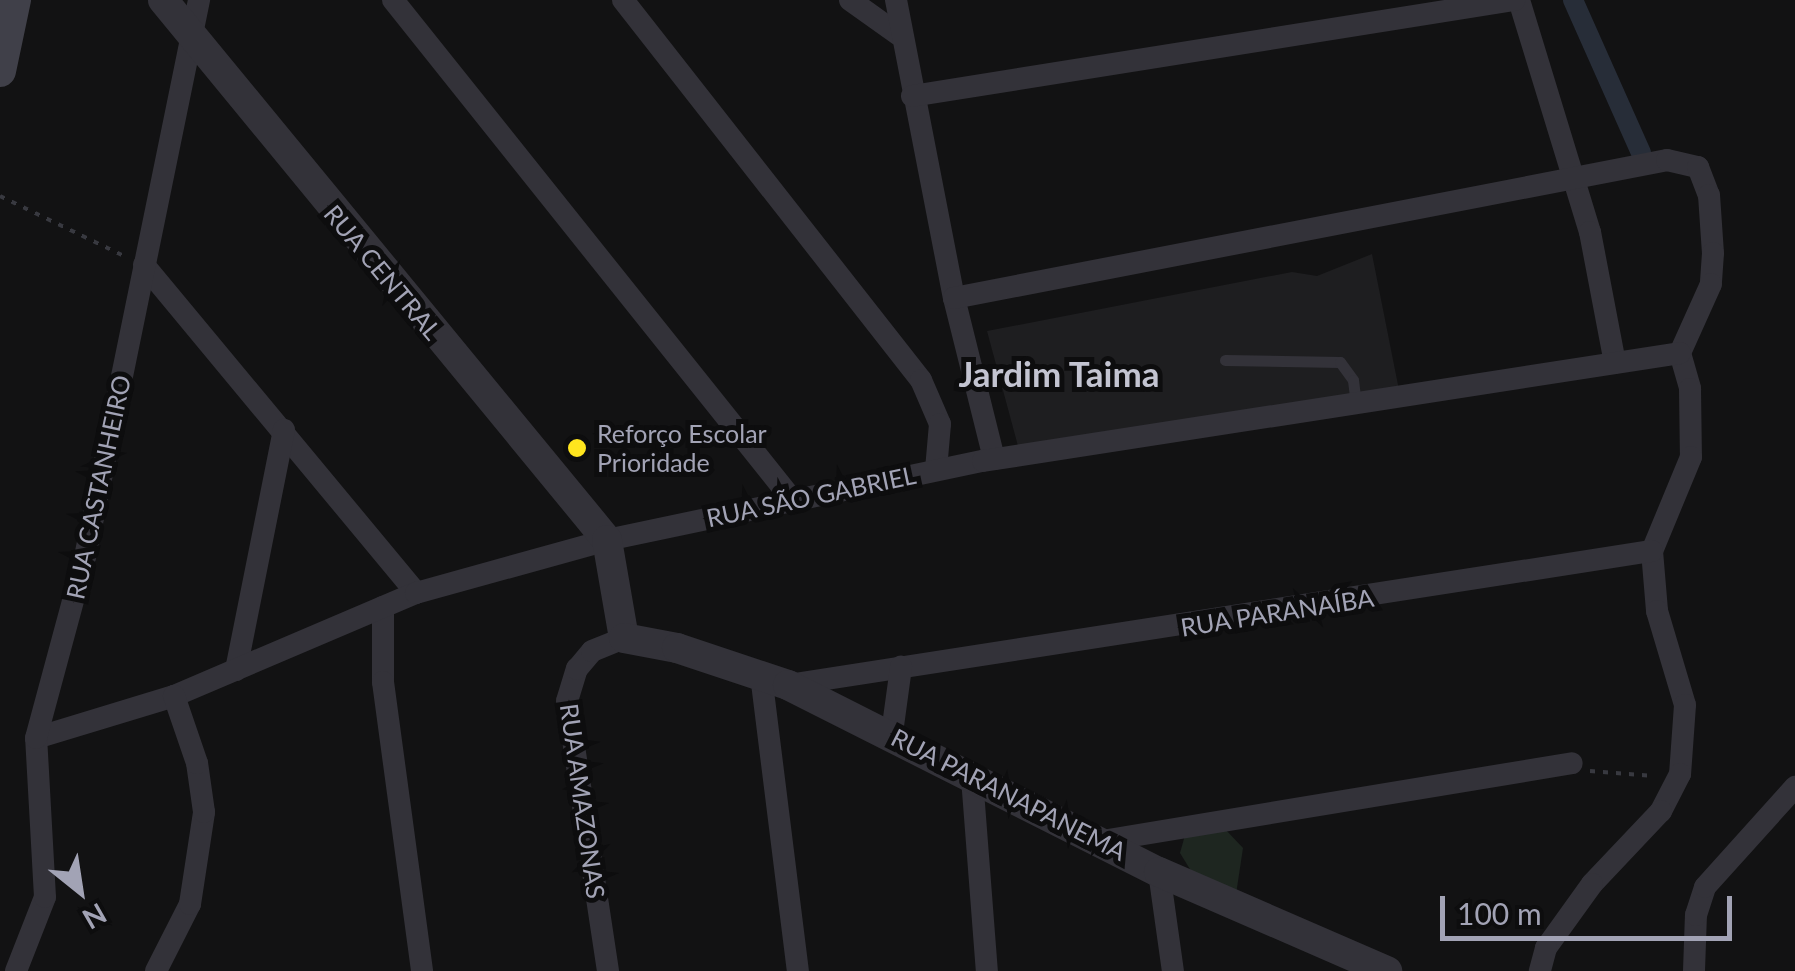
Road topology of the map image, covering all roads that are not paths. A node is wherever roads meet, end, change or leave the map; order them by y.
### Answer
1 (15, 0) edge
2 (164, 0) edge
3 (199, 0) edge
4 (393, 0) edge
5 (623, 0) edge
6 (850, 0) edge
7 (896, 0) edge
8 (1517, 0) edge
9 (191, 34) junction
10 (899, 35) junction
11 (0, 71) edge
12 (912, 96) junction
13 (1574, 181) junction
14 (144, 266) junction
15 (954, 298) junction
16 (1680, 353) junction
17 (1224, 360) dead end
18 (1615, 363) junction
19 (1356, 406) junction
20 (284, 430) junction
21 (994, 460) junction
22 (936, 470) junction
23 (791, 498) junction
24 (607, 540) junction
25 (1652, 551) junction
26 (416, 593) junction
27 (383, 607) junction
28 (624, 638) junction
29 (901, 667) junction
30 (236, 670) junction
31 (775, 680) junction
32 (174, 696) junction
33 (892, 733) junction
34 (36, 738) junction
35 (1572, 763) road end
36 (972, 778) junction
37 (1795, 787) edge
38 (1102, 841) junction
39 (1159, 872) junction
40 (1348, 961) edge
41 (16, 971) edge
42 (156, 971) edge
43 (422, 971) edge
44 (608, 971) edge
45 (798, 971) edge
46 (987, 971) edge
47 (1173, 971) edge
48 (1387, 971) edge
49 (1540, 971) edge
50 (1694, 971) edge

1 - 11 main road
2 - 9 street, RUA CENTRAL
3 - 9 street, RUA CASTANHEIRO
4 - 23 street
5 - 22 street
6 - 10 street
7 - 10 street
8 - 12 street
8 - 13 street
9 - 14 street, RUA CASTANHEIRO
9 - 24 street, RUA CENTRAL
10 - 12 street
12 - 15 street
13 - 15 street
13 - 16 street
13 - 18 street
14 - 20 street
14 - 34 street, RUA CASTANHEIRO
15 - 21 street
16 - 18 street, RUA SÃO GABRIEL
16 - 25 street
17 - 19 lane
18 - 19 street, RUA SÃO GABRIEL
19 - 21 street, RUA SÃO GABRIEL
20 - 26 street
20 - 30 street
21 - 22 street, RUA SÃO GABRIEL
22 - 23 street, RUA SÃO GABRIEL
23 - 24 street, RUA SÃO GABRIEL
24 - 26 street, RUA SÃO GABRIEL
24 - 28 street
25 - 29 street, RUA PARANAÍBA
25 - 49 street
26 - 27 street, RUA SÃO GABRIEL
27 - 30 street, RUA SÃO GABRIEL
27 - 43 street
28 - 31 street, RUA PARANAPANEMA
28 - 44 street, RUA AMAZONAS
29 - 31 street, RUA PARANAÍBA
29 - 33 street
30 - 32 street, RUA SÃO GABRIEL
31 - 33 street, RUA PARANAPANEMA
31 - 45 street
32 - 34 street, RUA SÃO GABRIEL
32 - 42 street
33 - 36 street, RUA PARANAPANEMA
34 - 41 street, RUA CASTANHEIRO
35 - 38 street
36 - 38 street, RUA PARANAPANEMA
36 - 46 street
37 - 50 street
38 - 39 street, RUA PARANAPANEMA
39 - 40 street, RUA PARANAPANEMA
39 - 47 street
40 - 48 street, RUA PARANAPANEMA

